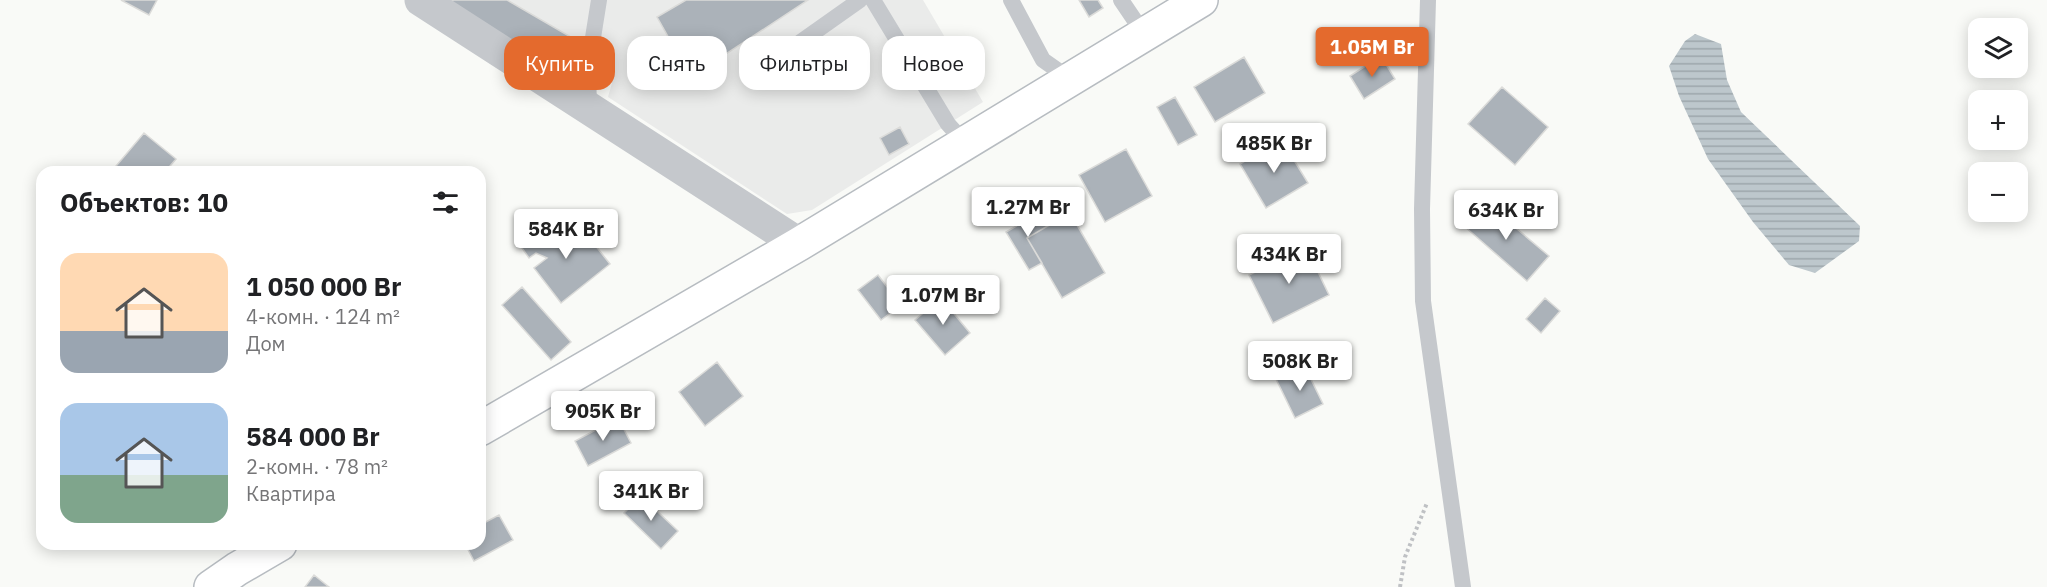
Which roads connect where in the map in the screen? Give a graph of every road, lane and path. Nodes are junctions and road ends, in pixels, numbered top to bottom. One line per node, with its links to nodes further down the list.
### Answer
1 (421, 0): 12 (street)
2 (599, 0): 12 (lane)
3 (860, 0): 10 (lane)
4 (873, 0): 13 (lane)
5 (1011, 0): 11 (lane)
6 (1121, 0): 9 (lane)
7 (1201, 0): 9 (street)
8 (1428, 0): 16 (lane)
9 (1144, 34): 11 (street)
10 (809, 36)
11 (1070, 80): 13 (street)
12 (589, 108): 14 (street)
13 (965, 143): 14 (street)
14 (800, 244): 15 (street)
15 (486, 426)
16 (1444, 460): 19 (path); 20 (lane)
17 (270, 550): 18 (street)
18 (211, 587)
19 (1400, 587)
20 (1463, 587)

